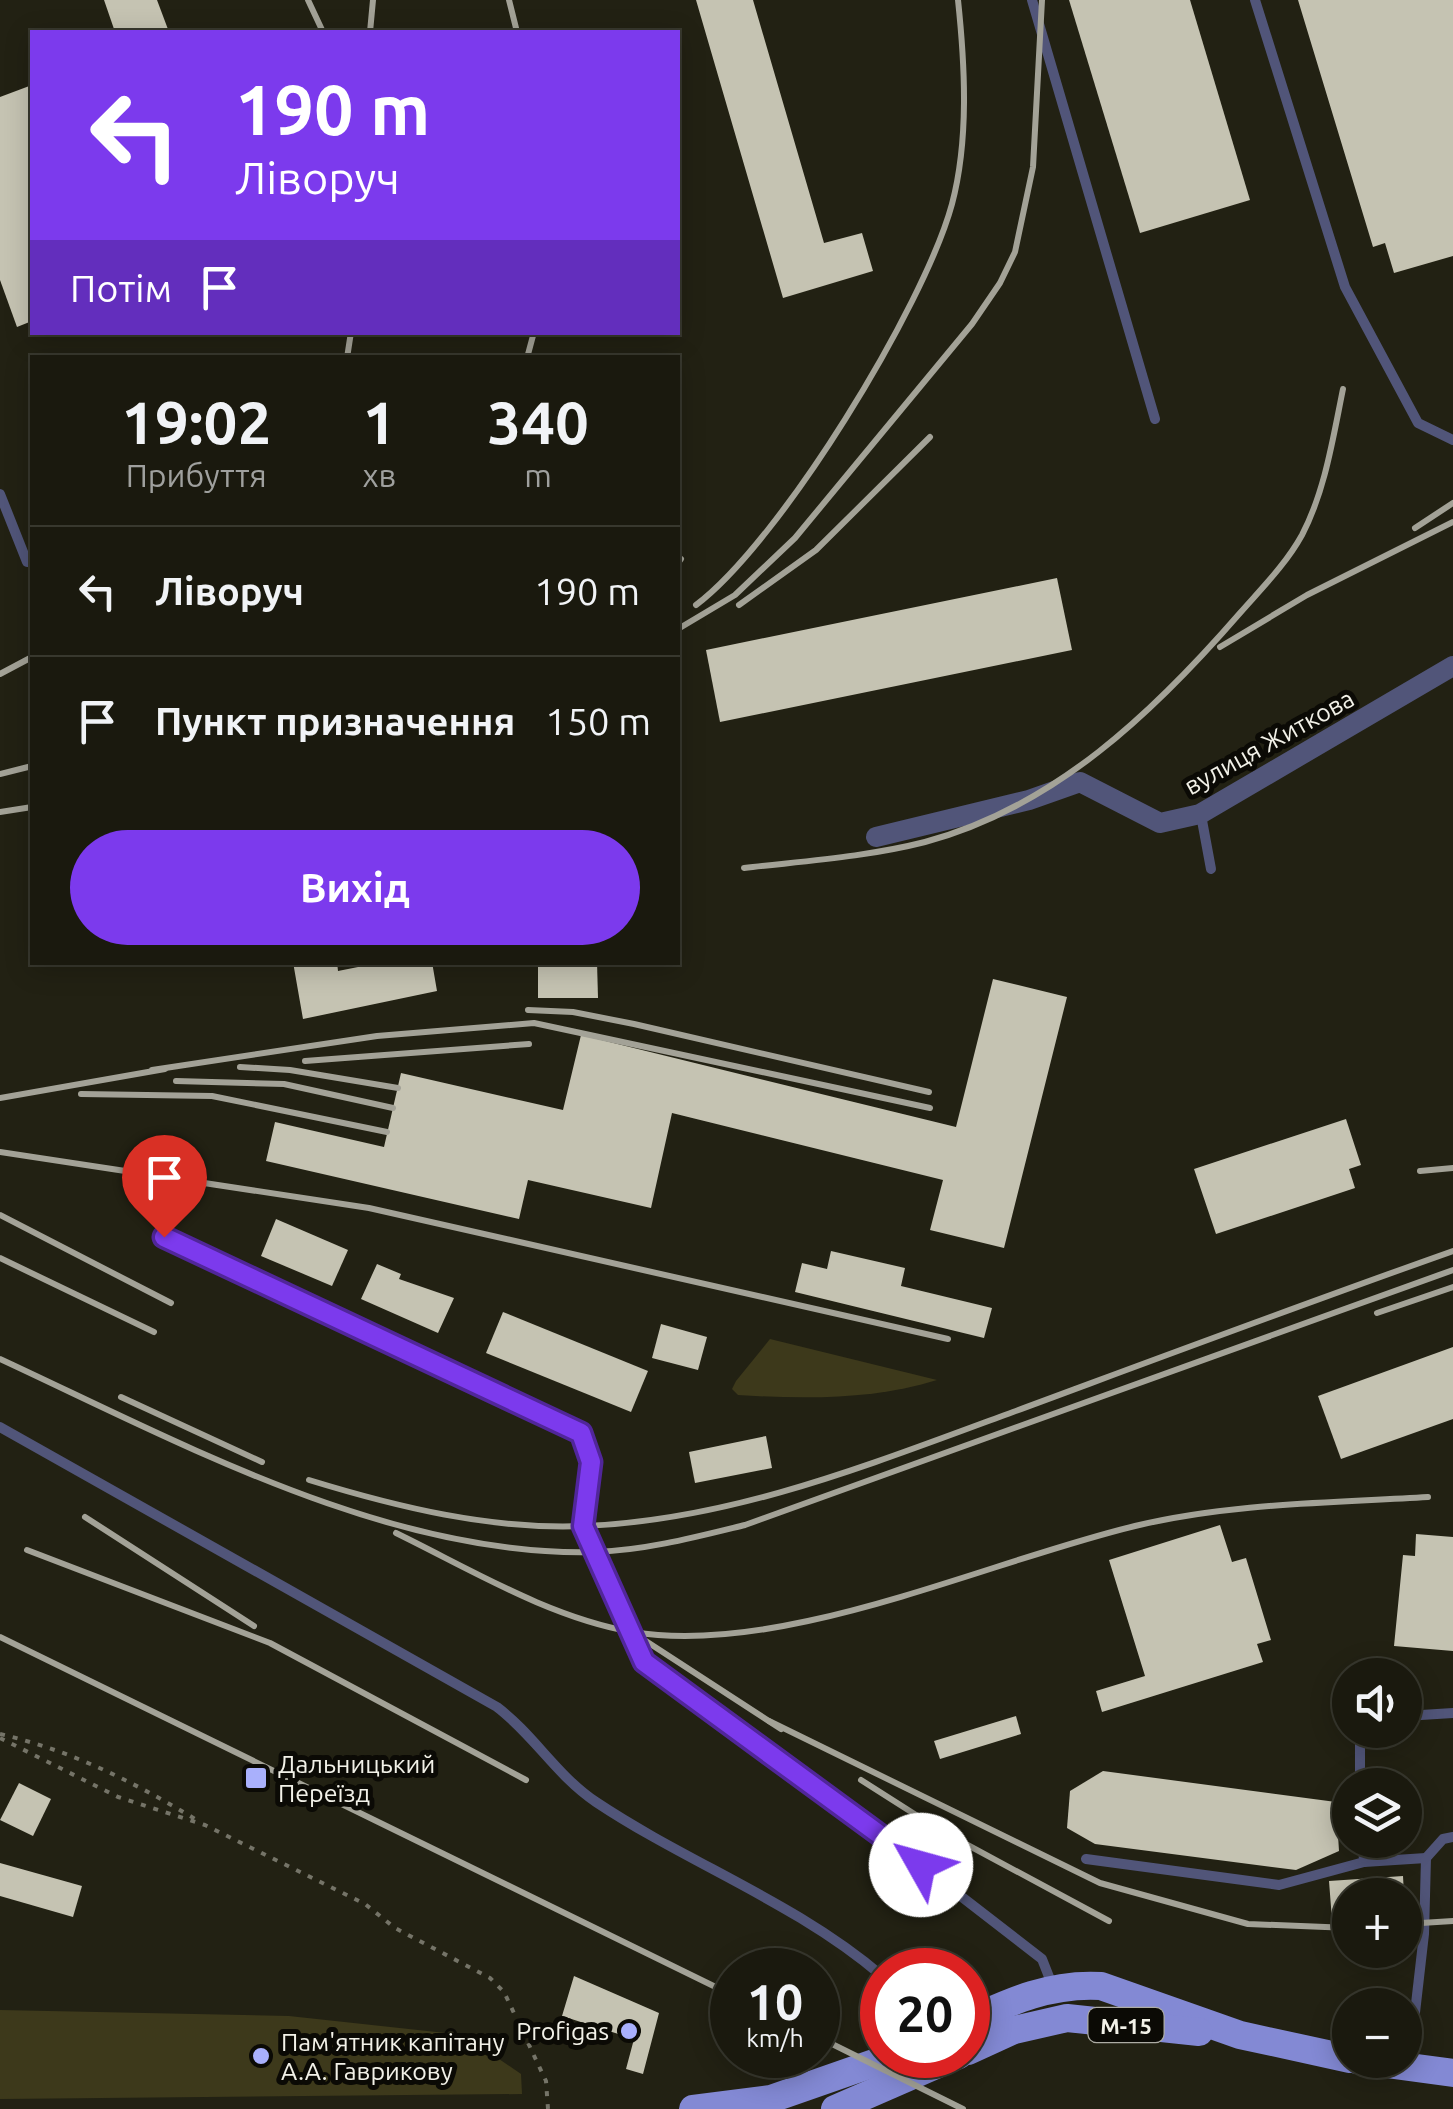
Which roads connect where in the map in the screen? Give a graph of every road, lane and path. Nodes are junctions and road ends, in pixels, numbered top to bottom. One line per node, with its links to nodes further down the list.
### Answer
1 (1032, 0): 3 (lane)
2 (1256, 0): 4 (lane)
3 (1155, 419)
4 (1453, 440)
5 (0, 494): 6 (lane)
6 (27, 562)
7 (1453, 666): 8 (street, вулиця Житкова)
8 (1200, 814): 9 (street, вулиця Житкова); 10 (lane)
9 (876, 837)
10 (1211, 869)
11 (164, 1237): 23 (lane)
12 (0, 1427): 22 (lane)
13 (1453, 1712): 14 (lane)
14 (1422, 1715)
15 (0, 1736): 16 (path); 16 (path)
16 (205, 1826): 33 (path)
17 (1453, 1837): 19 (lane)
18 (1364, 1858): 21 (lane)
19 (1426, 1858): 21 (lane); 24 (lane)
20 (1086, 1860): 21 (lane)
21 (1364, 1862)
22 (860, 1960)
23 (1053, 1988): 25 (main road, М-15); 26 (main road, М-15)
24 (1418, 1988)
25 (990, 2013)
26 (1240, 2035): 27 (main road, М-15); 28 (main road, М-15)
27 (990, 2041)
28 (1332, 2055)
29 (860, 2068): 34 (main road)
30 (1422, 2070): 31 (main road, М-15)
31 (1453, 2073)
32 (907, 2078): 35 (main road)
33 (548, 2109)
34 (692, 2109)
35 (835, 2109)

